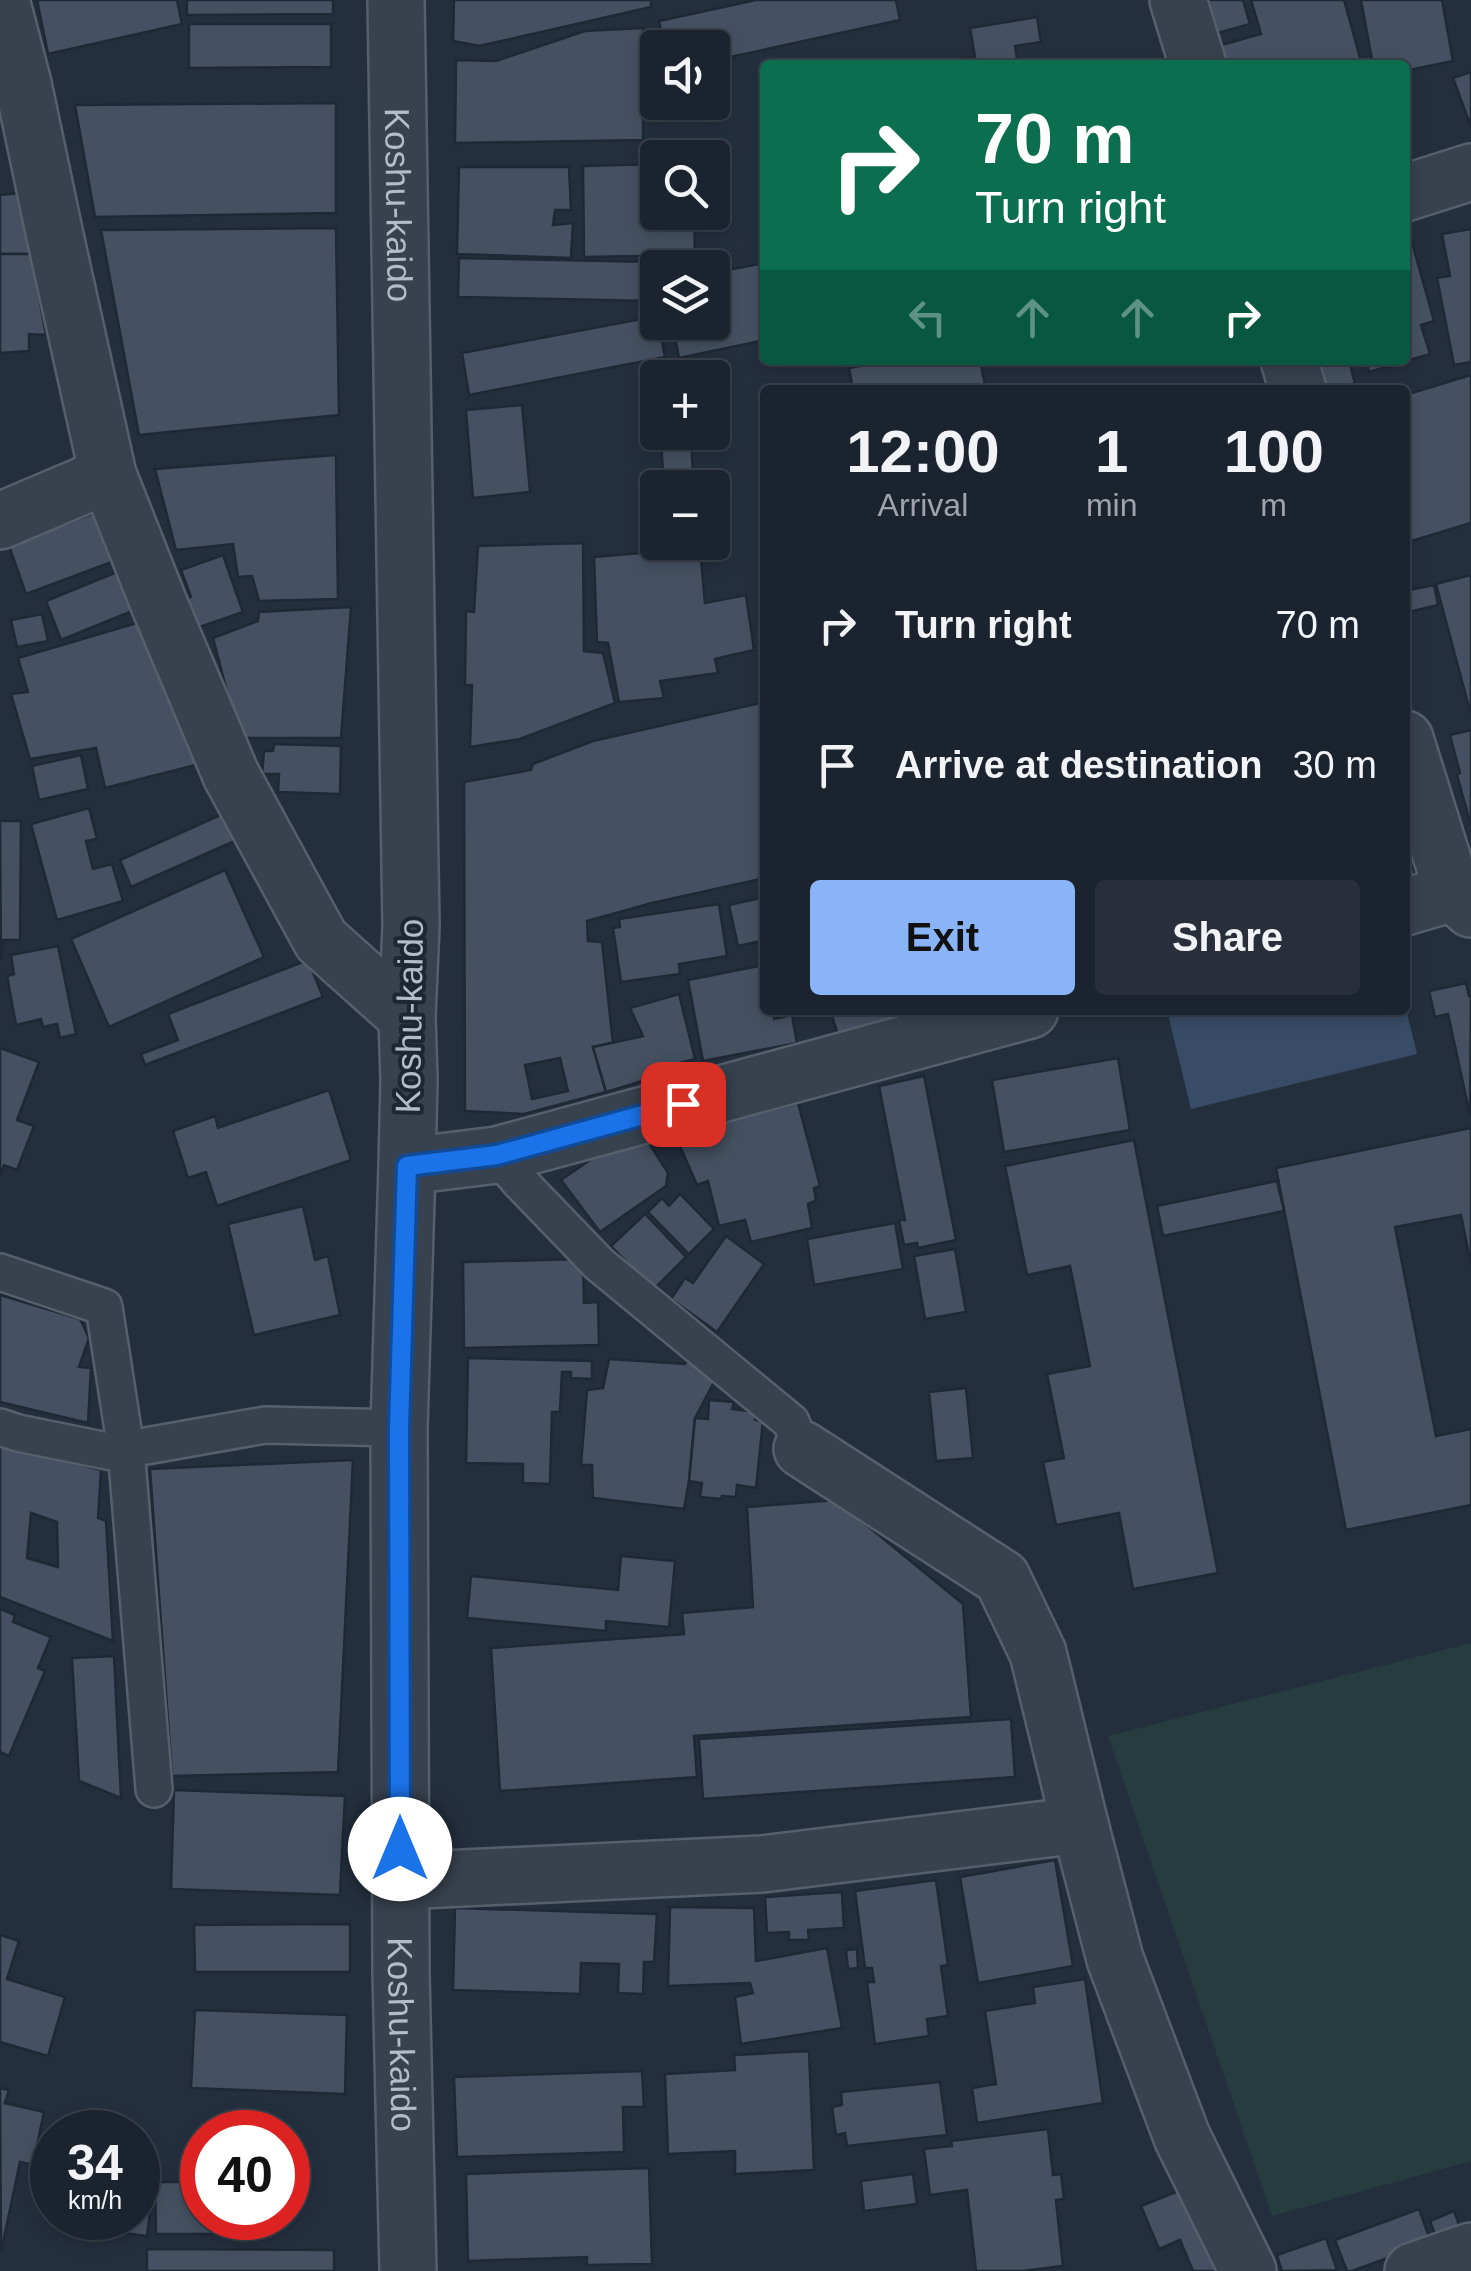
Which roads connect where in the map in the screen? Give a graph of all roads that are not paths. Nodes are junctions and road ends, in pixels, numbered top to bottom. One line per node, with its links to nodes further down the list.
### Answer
1 (1, 0): 7 (street)
2 (396, 0): 12 (street, Koshu-kaido)
3 (1178, 0): 4 (street)
4 (1196, 60)
5 (1471, 172): 6 (street)
6 (1410, 191)
7 (108, 475): 8 (street); 12 (street)
8 (0, 521)
9 (1410, 761): 10 (street)
10 (1443, 903)
11 (1012, 1015): 13 (street)
12 (406, 1017): 14 (street, Koshu-kaido)
13 (497, 1155): 14 (street); 19 (lane)
14 (407, 1166): 17 (street, Koshu-kaido)
15 (0, 1272): 18 (lane)
16 (0, 1426): 18 (lane)
17 (399, 1428): 18 (lane); 22 (street, Koshu-kaido)
18 (126, 1449): 20 (lane)
19 (802, 1449): 21 (street)
20 (154, 1790)
21 (1080, 1826): 22 (street); 25 (street)
22 (400, 1881): 24 (street, Koshu-kaido)
23 (1471, 2252): 26 (street)
24 (408, 2271)
25 (1248, 2271)
26 (1413, 2271)

